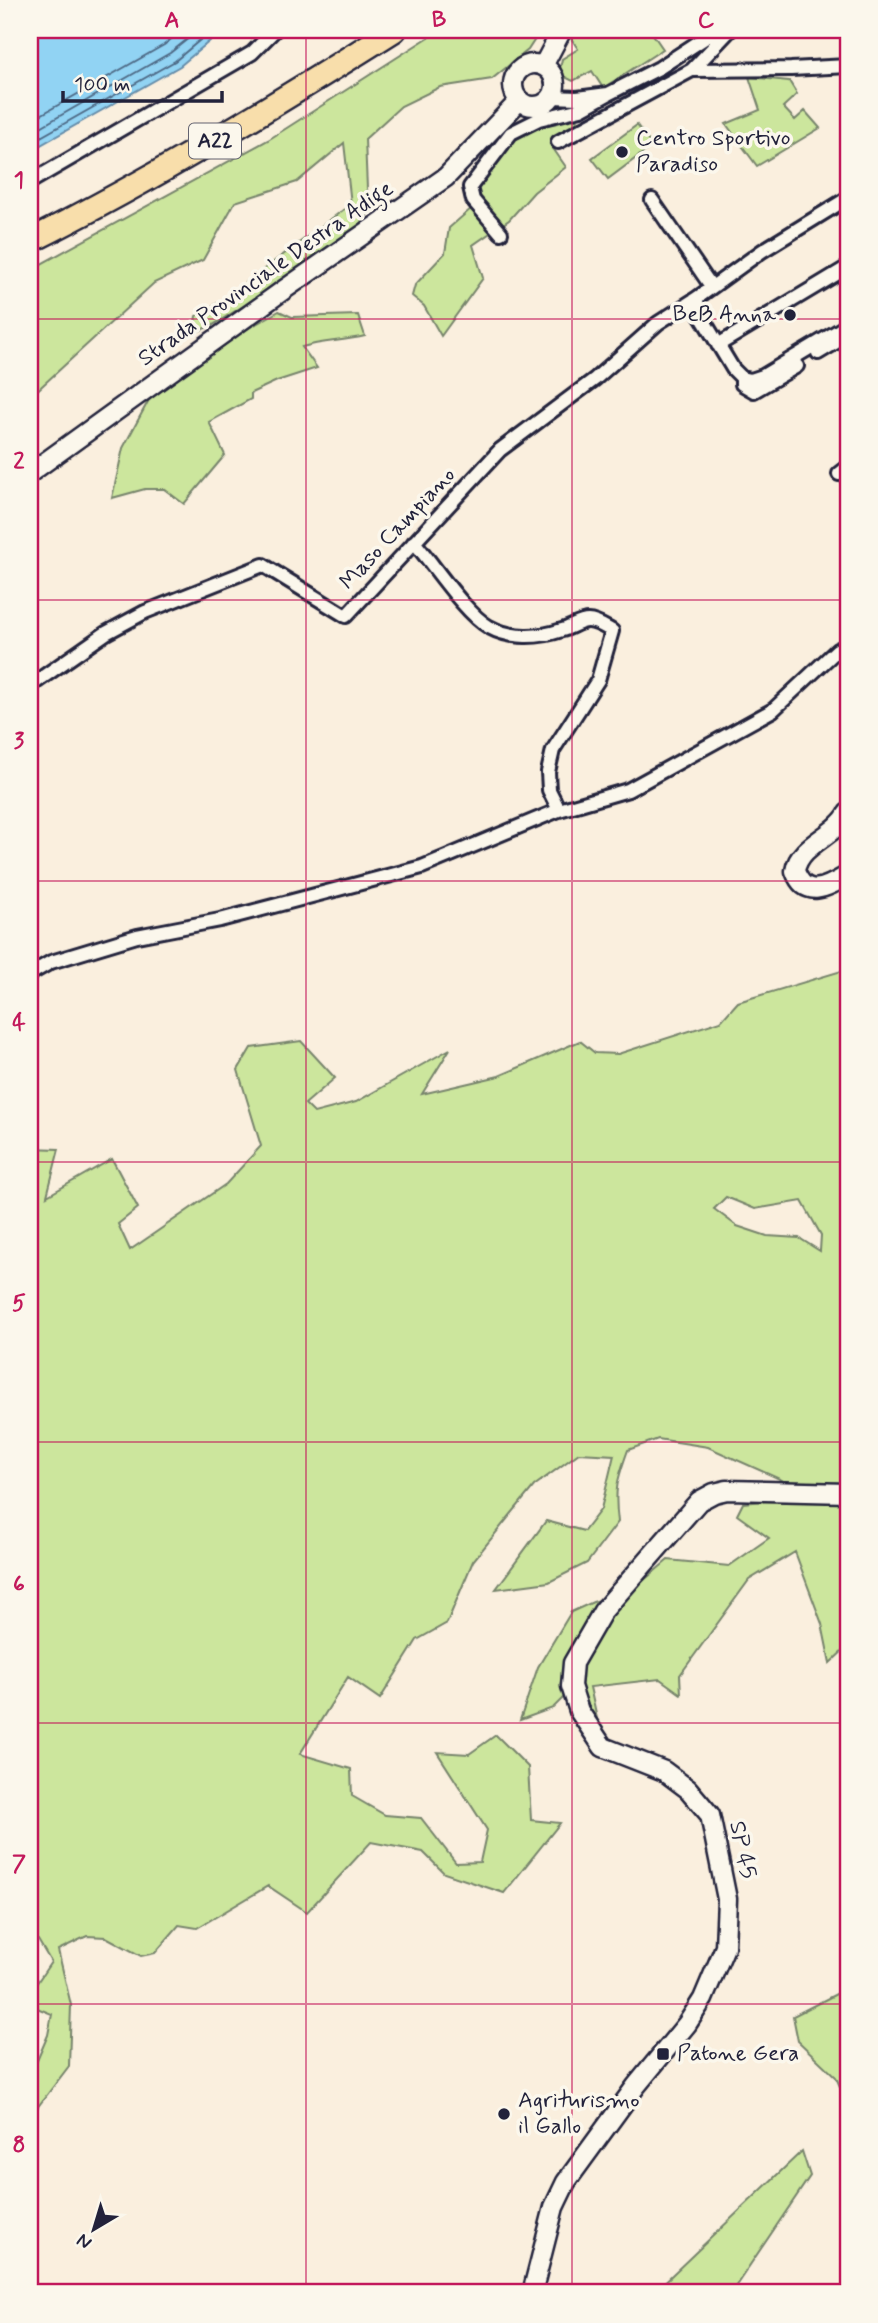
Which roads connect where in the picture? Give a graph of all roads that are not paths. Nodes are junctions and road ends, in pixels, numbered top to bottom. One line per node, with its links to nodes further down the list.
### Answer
1 (275, 30): 14 (street)
2 (368, 30): 17 (highway, A22)
3 (394, 30): 19 (highway, A22)
4 (562, 30): 8 (street)
5 (718, 30): 10 (street)
6 (730, 30): 9 (street)
7 (848, 65): 9 (street)
8 (544, 66): 11 (street); 12 (street)
9 (692, 70): 13 (street)
10 (608, 94): 11 (street); 18 (street)
11 (553, 97): 12 (street)
12 (519, 101): 27 (street, Strada Provinciale Destra Adige)
13 (558, 142)
14 (30, 182)
15 (848, 198): 21 (street, Maso Campiano)
16 (652, 200): 21 (street)
17 (30, 226)
18 (501, 233)
19 (30, 241)
20 (848, 267): 25 (street)
21 (711, 286): 22 (street, Maso Campiano)
22 (697, 298): 25 (street); 28 (street, Maso Campiano)
23 (848, 325): 26 (street)
24 (848, 335): 26 (street)
25 (718, 345): 26 (street)
26 (742, 378)
27 (30, 473)
28 (414, 542): 30 (street, Maso Campiano); 31 (street)
29 (848, 645): 31 (street)
30 (30, 686)
31 (558, 810): 34 (street)
32 (848, 813): 33 (street)
33 (848, 875)
34 (30, 974)
35 (848, 1493): 36 (street, SP 45)
36 (532, 2293)

